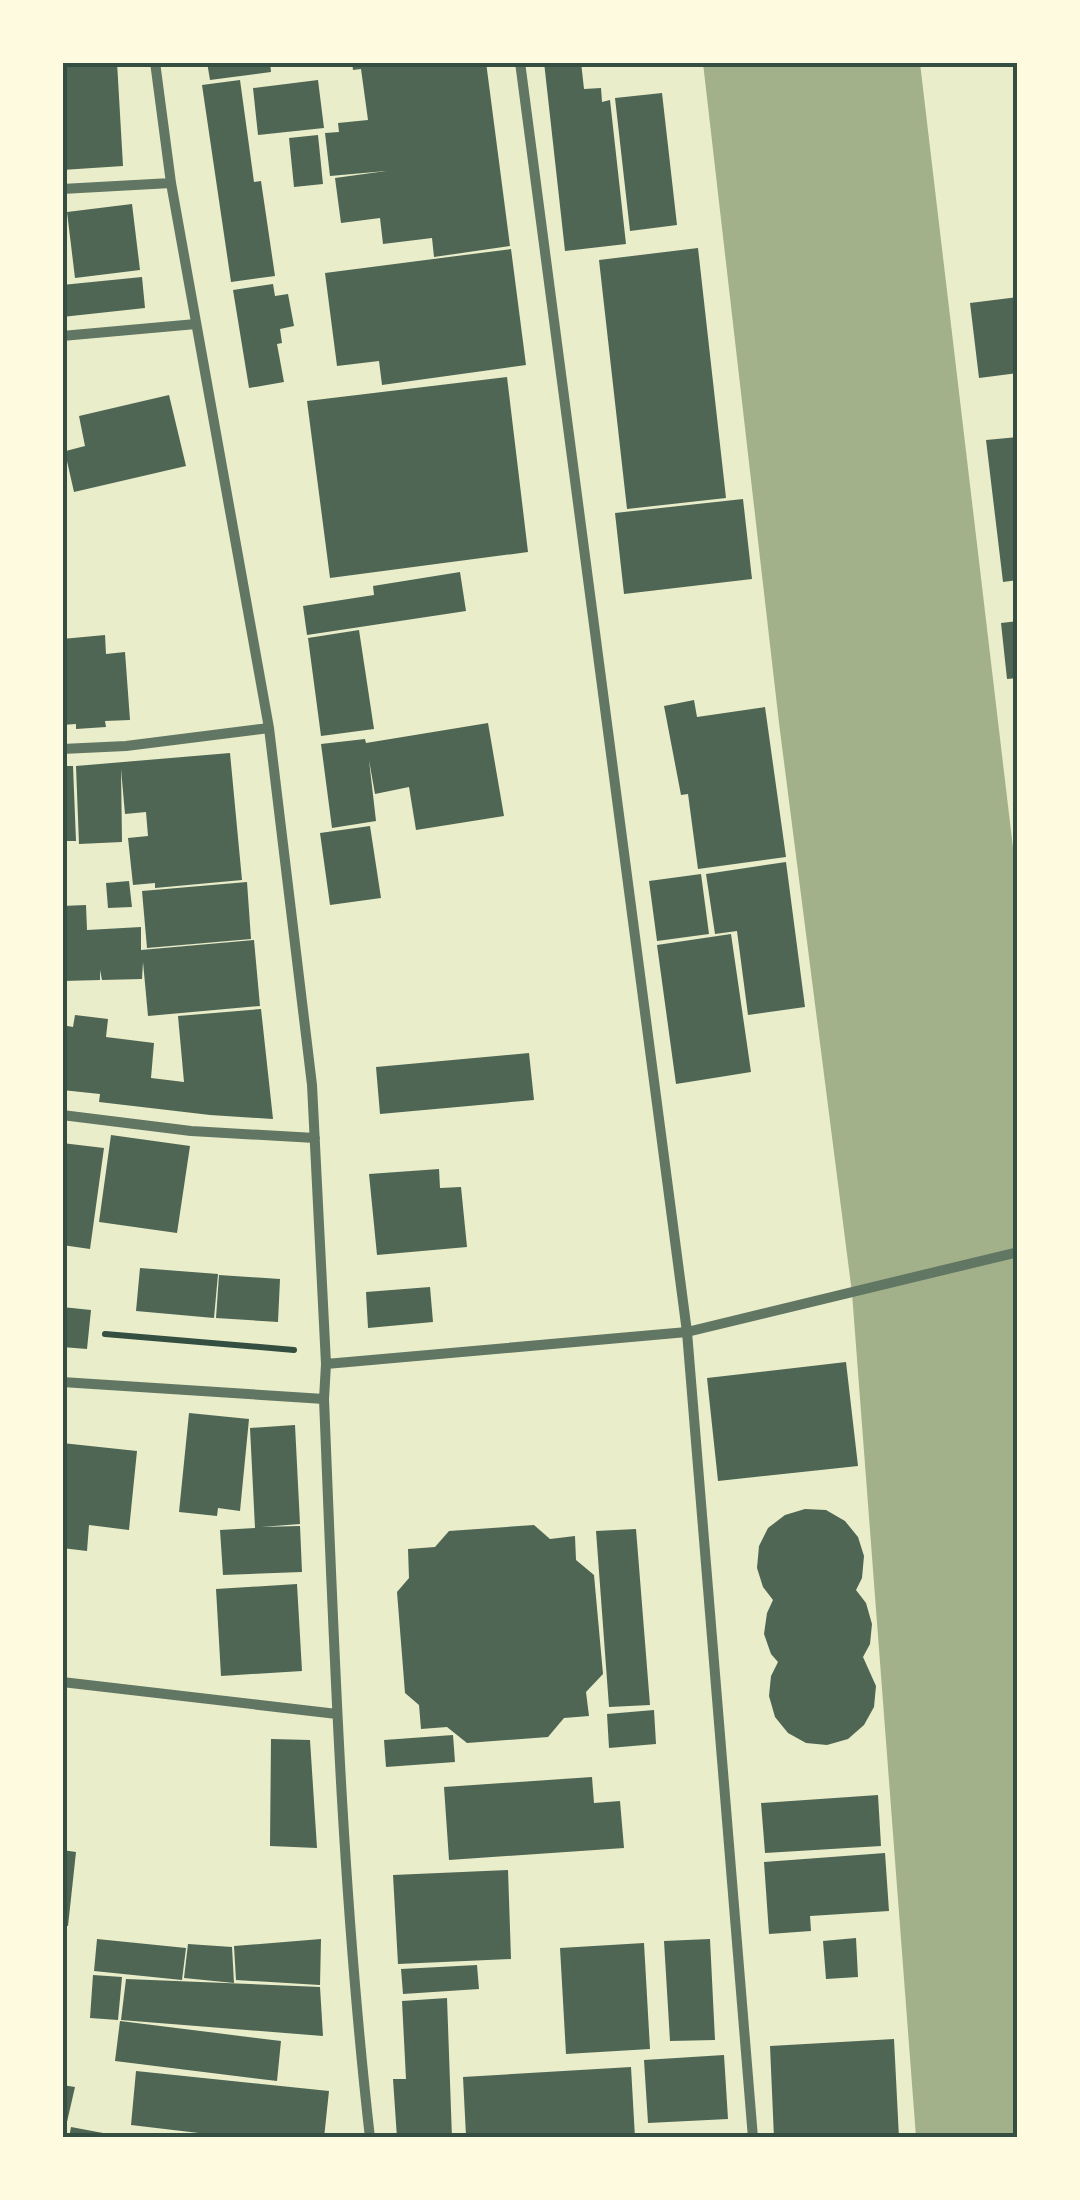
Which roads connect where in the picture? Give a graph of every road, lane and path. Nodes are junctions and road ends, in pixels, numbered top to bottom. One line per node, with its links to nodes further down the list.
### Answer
1 (155, 62): 3 (street)
2 (520, 62): 12 (street)
3 (171, 183): 4 (street); 5 (street)
4 (62, 190)
5 (196, 324): 6 (street); 7 (street)
6 (62, 336)
7 (269, 728): 8 (street); 10 (street)
8 (62, 748)
9 (62, 1114): 10 (street)
10 (315, 1138): 14 (street)
11 (1018, 1252): 12 (street)
12 (687, 1332): 14 (street); 20 (street)
13 (105, 1334): 14 (path)
14 (326, 1359): 16 (street)
15 (62, 1382): 16 (street)
16 (324, 1399): 18 (street)
17 (62, 1682): 18 (street)
18 (338, 1714): 19 (street)
19 (370, 2138)
20 (753, 2138)

